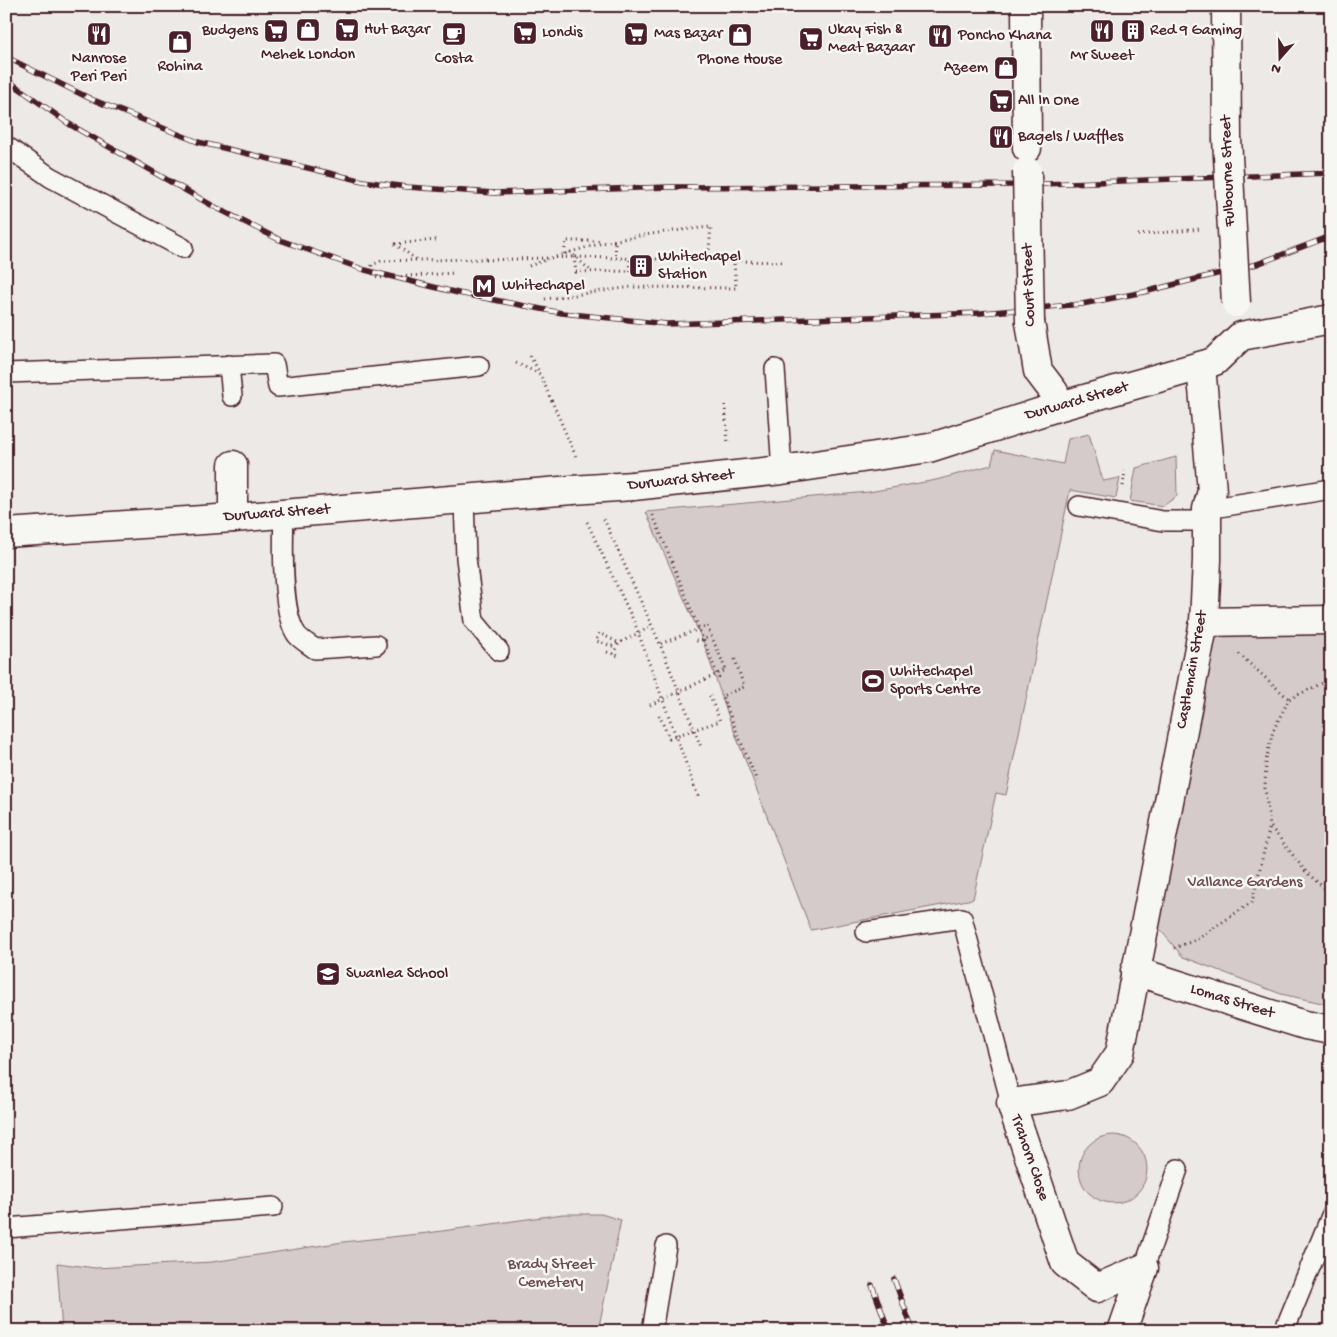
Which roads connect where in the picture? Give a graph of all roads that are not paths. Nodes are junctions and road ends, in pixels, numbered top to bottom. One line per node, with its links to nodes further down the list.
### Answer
1 (1026, 6): 12 (street, Court Street, bridge)
2 (1226, 6): 6 (street, Fulbourne Street, bridge)
3 (6, 146): 4 (lane)
4 (183, 248)
5 (1331, 318): 6 (street)
6 (1241, 336): 9 (street, Durward Street)
7 (229, 365): 8 (lane); 11 (lane); 13 (lane)
8 (479, 366)
9 (1201, 366): 15 (street, Durward Street); 20 (street, Castlemain Street)
10 (775, 369): 15 (lane)
11 (6, 373)
12 (1054, 392)
13 (232, 396)
14 (233, 465): 21 (street)
15 (782, 470): 17 (street, Durward Street, bridge)
16 (1331, 489): 20 (lane)
17 (464, 498): 19 (street, Durward Street); 26 (lane)
18 (1079, 506): 20 (lane)
19 (284, 514): 21 (street, Durward Street); 25 (lane)
20 (1207, 515): 24 (street, Castlemain Street)
21 (233, 518): 22 (street, Durward Street)
22 (6, 533)
23 (1331, 620): 24 (street)
24 (1204, 622): 28 (street, Castlemain Street)
25 (376, 645)
26 (499, 651)
27 (866, 932): 30 (lane)
28 (1135, 971): 29 (street, Lomas Street); 30 (street, Trahorn Close)
29 (1331, 1030)
30 (1011, 1102): 36 (street, Trahorn Close)
31 (1178, 1169): 36 (lane)
32 (273, 1207): 34 (lane)
33 (1331, 1216): 39 (lane)
34 (6, 1228)
35 (666, 1246): 37 (lane)
36 (1144, 1268): 38 (street)
37 (652, 1331)
38 (1122, 1331)
39 (1284, 1331)

